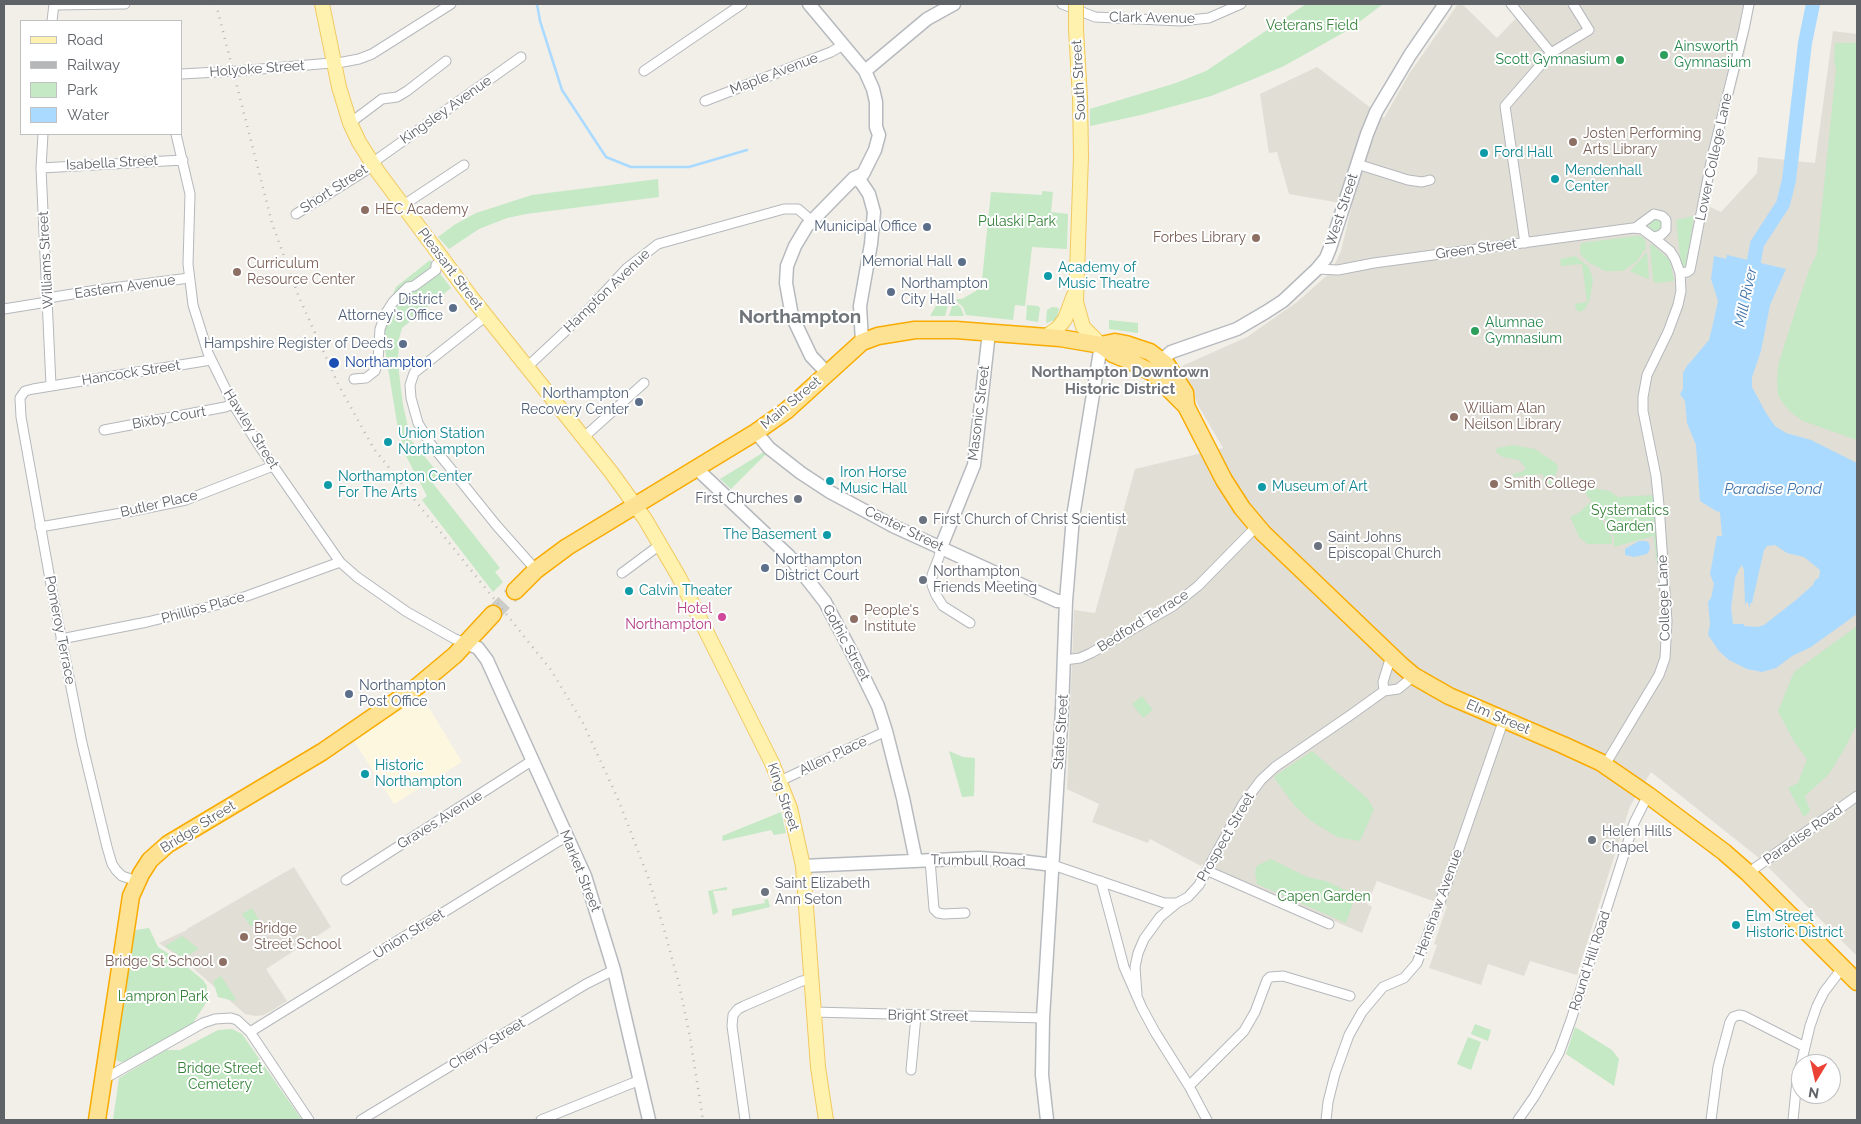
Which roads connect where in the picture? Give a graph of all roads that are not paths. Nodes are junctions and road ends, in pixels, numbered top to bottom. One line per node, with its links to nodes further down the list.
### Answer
1 (125, 4): 13 (street)
2 (322, 4): 20 (main road, Pleasant Street)
3 (451, 4): 20 (street, Holyoke Street)
4 (742, 4): 21 (street)
5 (809, 4): 16 (street)
6 (1062, 4): 8 (street, Clark Avenue)
7 (1076, 4): 45 (main road, South Street, bridge)
8 (1241, 4)
9 (1445, 4): 30 (street, West Street)
10 (1511, 4): 17 (street)
11 (1573, 4): 17 (street)
12 (1749, 4): 43 (street, Lower College Lane)
13 (54, 5): 15 (street)
14 (946, 5): 22 (street)
15 (52, 20)
16 (843, 44): 22 (street); 24 (street, Maple Avenue)
17 (1551, 53): 40 (street)
18 (521, 57): 29 (street, Kingsley Avenue)
19 (446, 61): 25 (street)
20 (333, 63): 23 (street, Holyoke Street); 25 (main road, Pleasant Street)
21 (644, 71)
22 (865, 71): 33 (street)
23 (182, 74)
24 (705, 102)
25 (350, 123): 29 (main road, Pleasant Street)
26 (43, 135): 32 (street, Williams Street)
27 (176, 135): 28 (street, Hawley Street)
28 (183, 160): 32 (street, Isabella Street); 44 (street, Hawley Street)
29 (372, 164): 35 (main road, Pleasant Street); 36 (street, Short Street)
30 (1358, 164): 34 (street); 42 (street, West Street)
31 (464, 165): 35 (street)
32 (42, 168): 46 (street, Williams Street)
33 (854, 178): 37 (street); 51 (street)
34 (1430, 180)
35 (402, 206): 41 (main road, Pleasant Street)
36 (296, 214)
37 (812, 221): 55 (street, Hampton Avenue); 56 (street)
38 (1635, 228): 39 (street); 39 (street, Green Street); 40 (street, Green Street)
39 (1653, 237): 43 (street)
40 (1525, 242): 42 (street, Green Street)
41 (440, 262): 48 (main road, Pleasant Street); 57 (street)
42 (1317, 269): 54 (street, West Street)
43 (1680, 273): 87 (street, College Lane)
44 (189, 278): 46 (street, Eastern Avenue); 53 (street, Hawley Street)
45 (1076, 287): 50 (main road); 52 (main road)
46 (48, 300): 47 (street, Eastern Avenue); 59 (street, Williams Street)
47 (4, 309)
48 (486, 316): 55 (main road, Pleasant Street); 72 (street)
49 (989, 332): 50 (highway, Main Street); 51 (highway, Main Street); 70 (street, Masonic Street)
50 (1045, 337): 52 (highway, Main Street)
51 (862, 342): 56 (highway, Main Street)
52 (1101, 345): 54 (highway, Main Street); 75 (street, State Street)
53 (210, 360): 59 (street, Hancock Street); 60 (street, Hawley Street)
54 (1157, 366): 67 (highway, Elm Street)
55 (526, 368): 63 (main road, Pleasant Street)
56 (827, 373): 62 (highway, Main Street)
57 (354, 379)
58 (644, 383): 63 (street)
59 (51, 386): 68 (street, Pomeroy Terrace)
60 (233, 404): 61 (street, Bixby Court); 64 (street, Hawley Street)
61 (104, 430)
62 (756, 432): 65 (highway, Main Street); 70 (street, Center Street)
63 (583, 438): 66 (main road, Pleasant Street)
64 (274, 466): 68 (street, Butler Place); 71 (street, Hawley Street)
65 (697, 470): 66 (highway, Main Street); 85 (street, Gothic Street)
66 (637, 505): 69 (main road, King Street); 72 (highway, Main Street)
67 (1257, 526): 80 (highway, Elm Street); 81 (street, Bedford Terrace)
68 (40, 527): 78 (street, Pomeroy Terrace)
69 (661, 544): 73 (street); 88 (main road, King Street)
70 (941, 547): 75 (street, Center Street); 77 (street)
71 (340, 562): 78 (street, Phillips Place); 79 (street, Hawley Street)
72 (536, 570): 74 (highway, Main Street)
73 (622, 573)
74 (515, 591)
75 (1066, 602): 81 (street, State Street)
76 (493, 614): 79 (highway)
77 (970, 623)
78 (61, 639): 99 (street, Pomeroy Terrace)
79 (466, 643): 86 (street, Market Street); 99 (highway, Bridge Street)
80 (1391, 656): 82 (highway, Elm Street); 83 (street)
81 (1064, 660): 94 (street, State Street)
82 (1414, 676): 83 (street, Prospect Street); 84 (highway, Elm Street)
83 (1384, 691): 96 (street, Prospect Street)
84 (1504, 719): 87 (highway, Elm Street); 130 (street, Henshaw Avenue)
85 (886, 731): 88 (street, Allen Place); 93 (street, Gothic Street)
86 (533, 760): 91 (street, Market Street); 98 (street, Graves Avenue)
87 (1605, 766): 89 (highway, Elm Street)
88 (780, 781): 95 (main road, King Street)
89 (1648, 795): 97 (highway, Elm Street); 131 (street, Round Hill Road)
90 (1857, 796): 97 (street, Paradise Road)
91 (567, 836): 105 (street, Market Street); 113 (street, Union Street)
92 (930, 860): 93 (street, Trumbull Road); 94 (street, Trumbull Road); 102 (street)
93 (916, 861): 95 (street, Trumbull Road)
94 (1053, 865): 100 (street, Trumbull Road); 112 (street, State Street)
95 (803, 866): 106 (main road, King Street)
96 (1208, 871): 101 (street, Prospect Street); 103 (street)
97 (1748, 873): 104 (highway, Elm Street)
98 (346, 880)
99 (137, 881): 117 (highway, Bridge Street)
100 (1101, 881): 101 (street, Trumbull Road); 108 (street, Prospect Street)
101 (1178, 903): 108 (street, Prospect Street)
102 (965, 913)
103 (1328, 924)
104 (1843, 967): 107 (highway, Elm Street); 114 (street)
105 (614, 970): 118 (street, Market Street); 123 (street, Cherry Street)
106 (810, 980): 110 (main road, King Street); 126 (street)
107 (1857, 982)
108 (1137, 995): 119 (street, Prospect Street)
109 (1350, 996): 119 (street)
110 (813, 1012): 111 (street, Bright Street); 127 (main road, King Street)
111 (916, 1016): 112 (street, Bright Street); 116 (street)
112 (1043, 1018): 128 (street, State Street)
113 (250, 1032): 117 (street); 122 (street)
114 (1805, 1047): 115 (street); 132 (street)
115 (1803, 1054)
116 (911, 1070)
117 (104, 1079): 121 (highway, Bridge Street)
118 (640, 1080): 124 (street); 125 (street, Market Street)
119 (1190, 1086): 129 (street, Prospect Street)
120 (1795, 1104): 133 (street)
121 (97, 1120)
122 (309, 1120)
123 (361, 1120)
124 (541, 1120)
125 (649, 1120)
126 (744, 1120)
127 (826, 1120)
128 (1047, 1120)
129 (1207, 1120)
130 (1326, 1120)
131 (1518, 1120)
132 (1711, 1120)
133 (1793, 1120)

